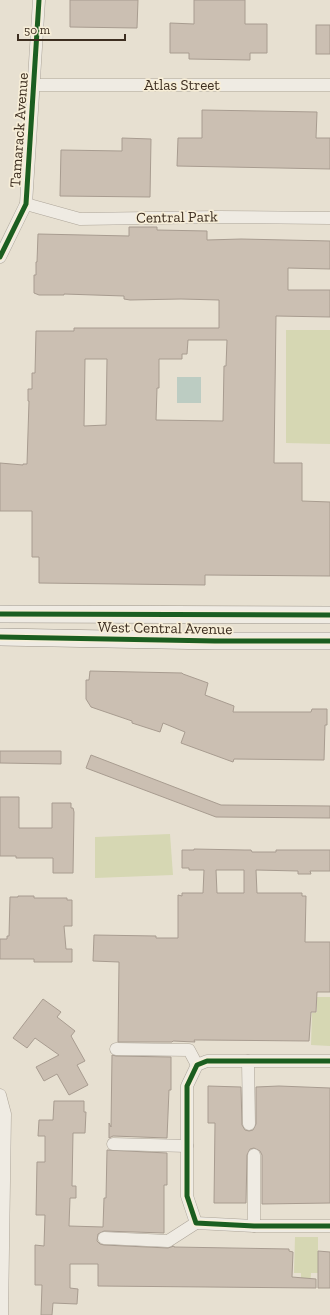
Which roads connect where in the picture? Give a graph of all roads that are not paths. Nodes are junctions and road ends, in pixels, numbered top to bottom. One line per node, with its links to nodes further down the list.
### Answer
1 (39, 0): 2 (street, Tamarack Avenue)
2 (34, 85): 3 (street, Atlas Street); 4 (street, Tamarack Avenue)
3 (330, 86)
4 (26, 204): 5 (street, Central Park); 6 (street, Tamarack Avenue)
5 (330, 218)
6 (0, 257)
7 (0, 614): 8 (main road, West Central Avenue)
8 (330, 616)
9 (0, 637): 10 (main road, West Central Avenue)
10 (330, 641)
11 (116, 1049): 14 (street)
12 (248, 1061): 13 (street); 14 (street); 16 (street)
13 (330, 1061)
14 (197, 1065): 18 (street)
15 (0, 1095): 24 (street)
16 (249, 1124)
17 (113, 1144): 18 (street)
18 (187, 1146): 20 (street)
19 (254, 1155): 21 (street)
20 (196, 1223): 21 (street); 23 (street)
21 (254, 1226): 22 (street)
22 (330, 1226)
23 (104, 1238)
24 (2, 1315)

